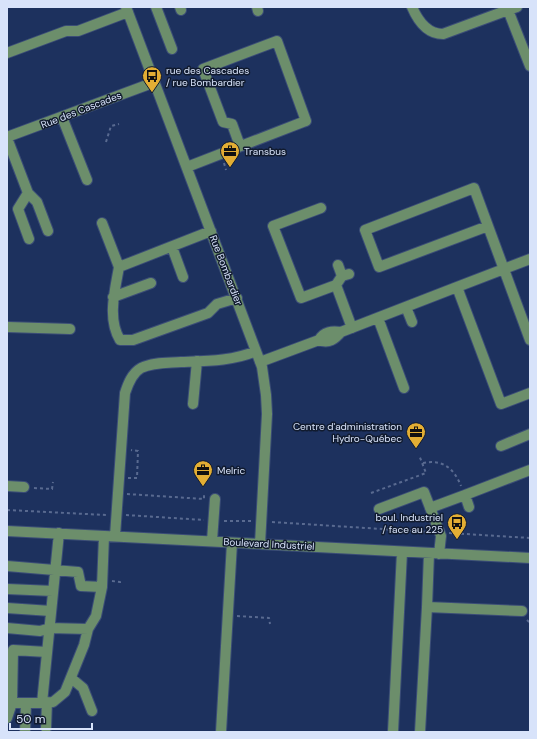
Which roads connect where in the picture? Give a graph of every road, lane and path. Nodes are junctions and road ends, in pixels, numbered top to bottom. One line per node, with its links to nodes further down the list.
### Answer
1 (156, 7): 5 (street)
2 (412, 7): 3 (street)
3 (510, 8): 7 (street)
4 (127, 9): 6 (street); 8 (street, Rue Bombardier)
5 (172, 49)
6 (7, 53)
7 (530, 66)
8 (155, 82): 9 (street, Rue des Cascades); 15 (street, Rue Bombardier)
9 (62, 117): 11 (street, Rue des Cascades); 17 (street)
10 (119, 124): 12 (path)
11 (7, 138): 18 (street)
12 (106, 142)
13 (240, 146): 13 (street); 15 (street)
14 (223, 161): 16 (path)
15 (187, 167): 22 (street, Rue Bombardier)
16 (226, 170)
17 (87, 180)
18 (28, 193): 23 (street); 24 (street)
19 (321, 208): 32 (street)
20 (102, 223): 28 (street)
21 (488, 226): 21 (street); 29 (street)
22 (211, 231): 25 (street); 35 (street, Rue Bombardier)
23 (48, 232)
24 (29, 239)
25 (172, 247): 28 (street); 30 (street)
26 (530, 259): 29 (street)
27 (338, 265): 32 (street)
28 (119, 267): 34 (street)
29 (504, 269): 33 (street); 42 (street)
30 (183, 276)
31 (151, 283): 34 (street)
32 (336, 285): 40 (street)
33 (457, 288): 36 (street); 47 (street)
34 (113, 297): 35 (street)
35 (237, 298): 43 (street, Rue Bombardier)
36 (406, 307): 37 (street); 38 (street)
37 (378, 318): 40 (street); 46 (street)
38 (412, 322)
39 (7, 327): 41 (street)
40 (352, 328): 45 (street)
41 (70, 329)
42 (530, 340)
43 (256, 351): 44 (street); 45 (street, Rue Bombardier)
44 (196, 361): 48 (street); 79 (street)
45 (260, 362): 83 (street, Rue Bombardier)
46 (404, 388)
47 (530, 393)
48 (193, 404)
49 (530, 434): 50 (street)
50 (501, 446)
51 (138, 451): 55 (path)
52 (419, 455): 53 (path)
53 (423, 463): 59 (path); 60 (path)
54 (530, 470): 59 (street)
55 (132, 479)
56 (53, 482): 58 (path)
57 (7, 486): 58 (street)
58 (26, 487)
59 (463, 492): 64 (street); 65 (street)
60 (371, 493)
61 (131, 495): 62 (path)
62 (204, 496)
63 (215, 500): 81 (street)
64 (469, 507)
65 (430, 508): 66 (street); 86 (street)
66 (379, 509)
67 (7, 510): 69 (path)
68 (122, 514): 70 (path)
69 (107, 515)
70 (203, 520)
71 (220, 521): 72 (path, Boulevard Industriel)
72 (250, 521)
73 (274, 523): 75 (path)
74 (7, 531): 76 (street, Boulevard Industriel)
75 (431, 532)
76 (59, 533): 78 (street, Boulevard Industriel); 89 (street)
77 (448, 533): 80 (path)
78 (104, 536): 79 (street, Boulevard Industriel); 90 (street)
79 (115, 536): 81 (street, Boulevard Industriel)
80 (530, 538)
81 (212, 542): 82 (street, Boulevard Industriel)
82 (232, 543): 83 (street, Boulevard Industriel); 98 (street)
83 (260, 544): 84 (street, Boulevard Industriel)
84 (402, 552): 85 (street, Boulevard Industriel); 114 (street)
85 (429, 553): 86 (street, Boulevard Industriel); 94 (street)
86 (439, 554): 87 (street, Boulevard Industriel)
87 (530, 558)
88 (7, 566): 89 (street)
89 (56, 570): 90 (street); 93 (street)
90 (106, 584): 91 (path); 102 (street)
91 (120, 584)
92 (7, 588): 93 (street)
93 (53, 591): 96 (street)
94 (427, 607): 97 (street); 115 (street)
95 (7, 608): 96 (street)
96 (51, 611): 101 (street)
97 (522, 611)
98 (228, 615): 99 (path); 113 (street)
99 (270, 624)
100 (7, 628): 101 (street)
101 (50, 628): 102 (street); 104 (street)
102 (88, 629): 105 (street)
103 (10, 650): 104 (street); 107 (street)
104 (47, 652): 106 (street)
105 (71, 678): 106 (street); 109 (street)
106 (45, 702): 108 (street); 111 (street)
107 (12, 703): 108 (street); 110 (street)
108 (26, 703): 112 (street)
109 (92, 711)
110 (7, 718)
111 (46, 728)
112 (25, 732)
113 (221, 732)
114 (393, 732)
115 (420, 732)

